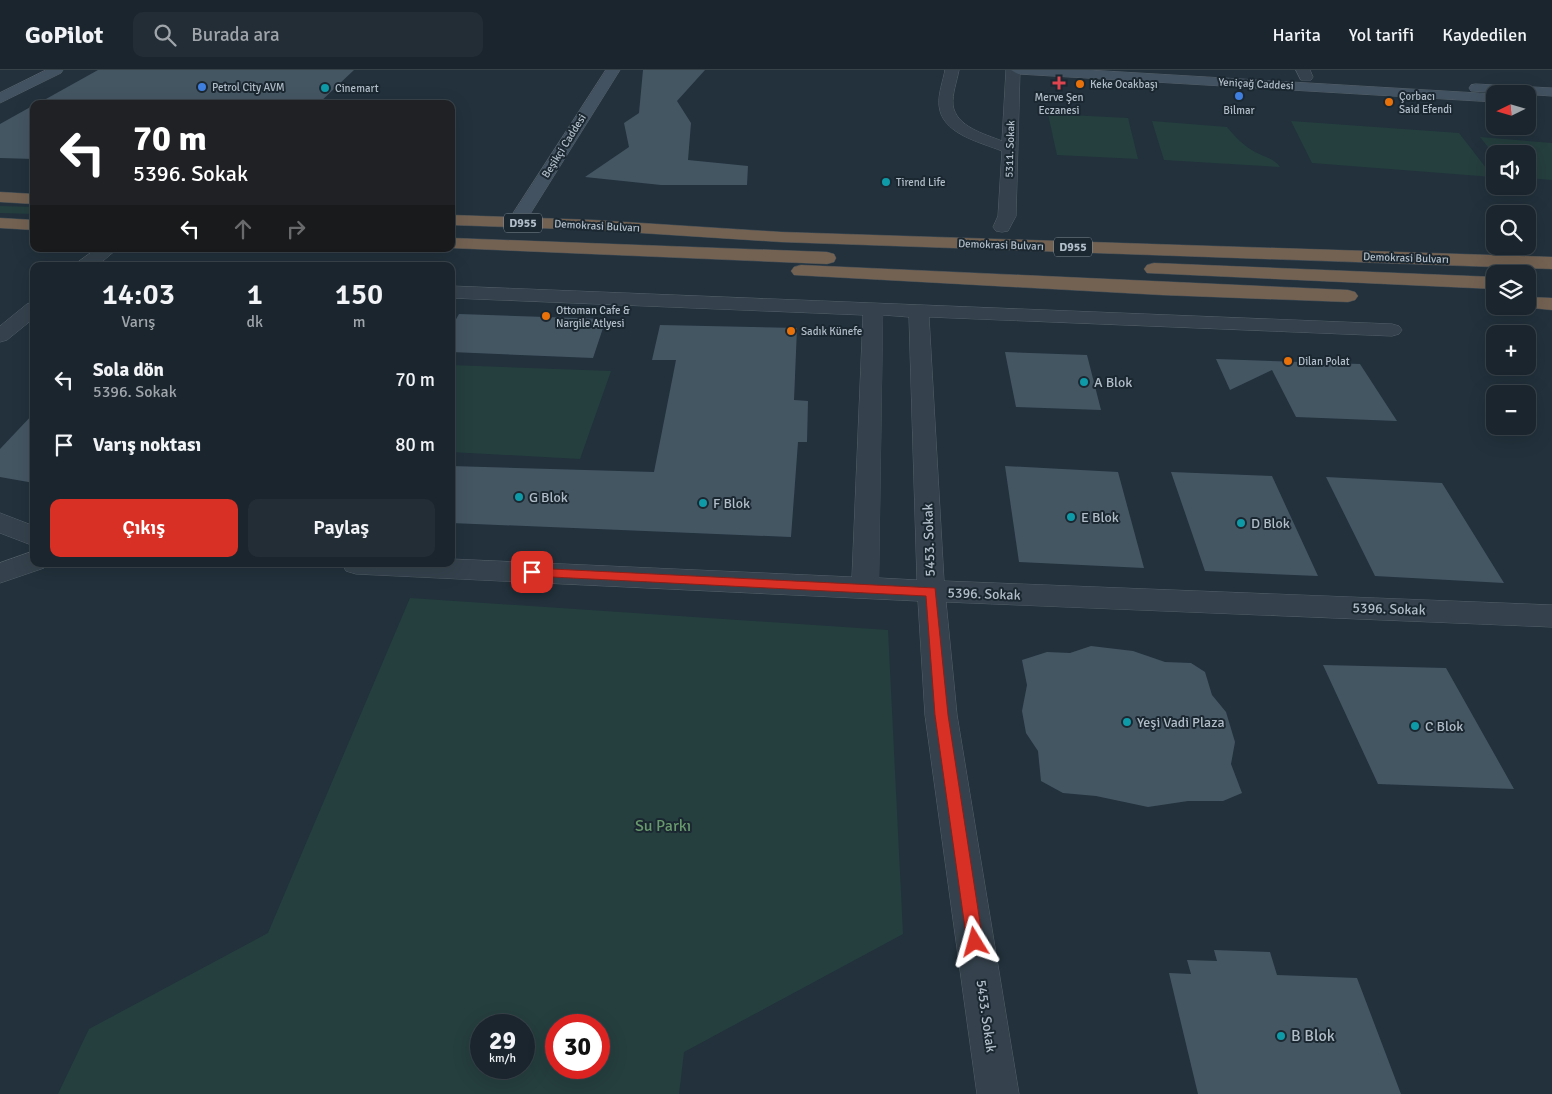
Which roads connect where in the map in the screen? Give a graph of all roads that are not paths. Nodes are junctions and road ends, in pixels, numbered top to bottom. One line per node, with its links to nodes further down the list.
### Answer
1 (56, 70): 10 (street)
2 (613, 70): 18 (street, Beşikçi Caddesi)
3 (952, 70): 13 (street)
4 (1013, 70): 13 (street, 5311. Sokak)
5 (1018, 70): 9 (street, Yeniçağ Caddesi)
6 (1196, 70): 7 (street, Yeniçağ Caddesi)
7 (1304, 74): 8 (street, Yeniçağ Caddesi)
8 (1552, 92)
9 (1486, 97)
10 (0, 99)
11 (1536, 100): 12 (street)
12 (1552, 101)
13 (1010, 149): 23 (street, 5311. Sokak)
14 (0, 198): 15 (highway)
15 (30, 199)
16 (455, 220): 18 (highway, Demokrasi Bulvarı / D955)
17 (0, 223): 20 (highway)
18 (516, 223): 21 (highway, Demokrasi Bulvarı / D955)
19 (887, 223): 21 (highway)
20 (30, 225)
21 (594, 225): 33 (highway, Demokrasi Bulvarı / D955)
22 (983, 226): 23 (highway)
23 (1002, 227): 24 (highway)
24 (1021, 228)
25 (1385, 240): 27 (highway)
26 (455, 243): 30 (highway, Demokrasi Bulvarı / D955)
27 (1486, 244)
28 (1536, 245): 29 (highway)
29 (1552, 246)
30 (579, 249): 34 (highway, Demokrasi Bulvarı / D955); 40 (highway)
31 (104, 252): 32 (street)
32 (90, 262)
33 (1552, 263)
34 (1028, 264)
35 (1137, 268): 36 (highway, Demokrasi Bulvarı)
36 (1486, 283)
37 (1536, 285): 38 (highway)
38 (1552, 286)
39 (455, 292): 43 (street)
40 (1362, 297)
41 (1536, 303): 42 (highway)
42 (1552, 304)
43 (873, 309): 45 (street); 53 (street)
44 (30, 311): 47 (street)
45 (920, 311): 46 (street); 54 (street, 5453. Sokak)
46 (1392, 330)
47 (0, 336)
48 (0, 522): 49 (street)
49 (30, 535)
50 (30, 562): 52 (street)
51 (422, 567): 53 (street, 5396. Sokak)
52 (0, 573)
53 (864, 587): 54 (street, 5396. Sokak)
54 (931, 592): 55 (street, 5396. Sokak); 56 (street, 5453. Sokak)
55 (1552, 616)
56 (998, 1094)

